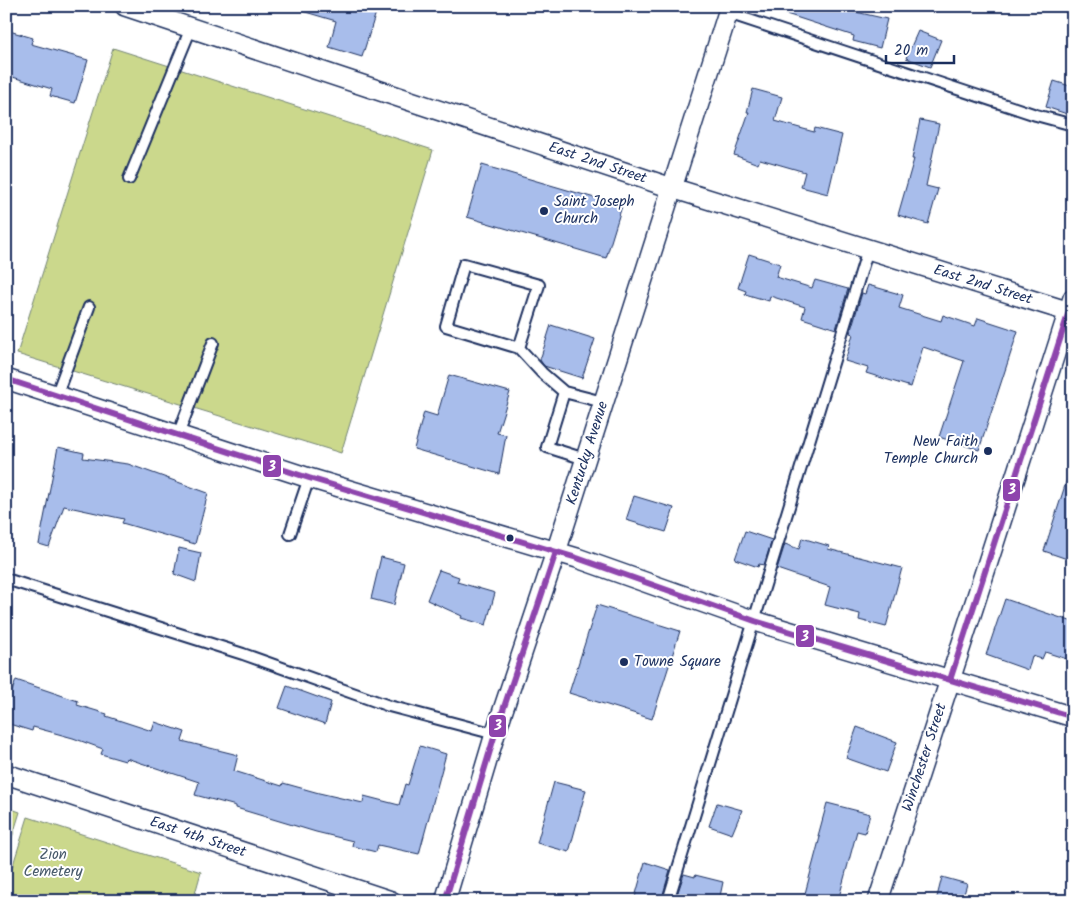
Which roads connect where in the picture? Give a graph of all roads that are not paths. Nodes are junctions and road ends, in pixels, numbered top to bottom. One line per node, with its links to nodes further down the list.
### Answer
1 (125, 6): 3 (street, East 2nd Street)
2 (729, 10): 4 (lane); 6 (street, Kentucky Avenue)
3 (191, 28): 5 (lane); 6 (street, East 2nd Street)
4 (1073, 125)
5 (129, 178)
6 (672, 188): 7 (street, East 2nd Street); 15 (street, Kentucky Avenue)
7 (868, 249): 8 (street, East 2nd Street); 22 (lane)
8 (1071, 307): 23 (street, Winchester Street)
9 (89, 308): 14 (lane)
10 (214, 342): 16 (lane)
11 (519, 348): 11 (lane); 13 (lane)
12 (6, 379): 14 (street)
13 (564, 392): 15 (lane); 17 (lane)
14 (56, 396): 16 (street)
15 (603, 402): 17 (street, Kentucky Avenue)
16 (178, 436): 18 (street)
17 (585, 459): 20 (street, Kentucky Avenue)
18 (309, 478): 19 (lane); 20 (street)
19 (290, 534)
20 (556, 552): 22 (street); 25 (street, Kentucky Avenue)
21 (6, 579): 25 (lane)
22 (755, 621): 23 (street); 29 (lane)
23 (950, 680): 24 (street); 30 (street, Winchester Street)
24 (1073, 717)
25 (495, 734): 28 (street, Kentucky Avenue)
26 (6, 774): 27 (street, East 4th Street)
27 (391, 901)
28 (445, 901)
29 (668, 901)
30 (878, 901)

